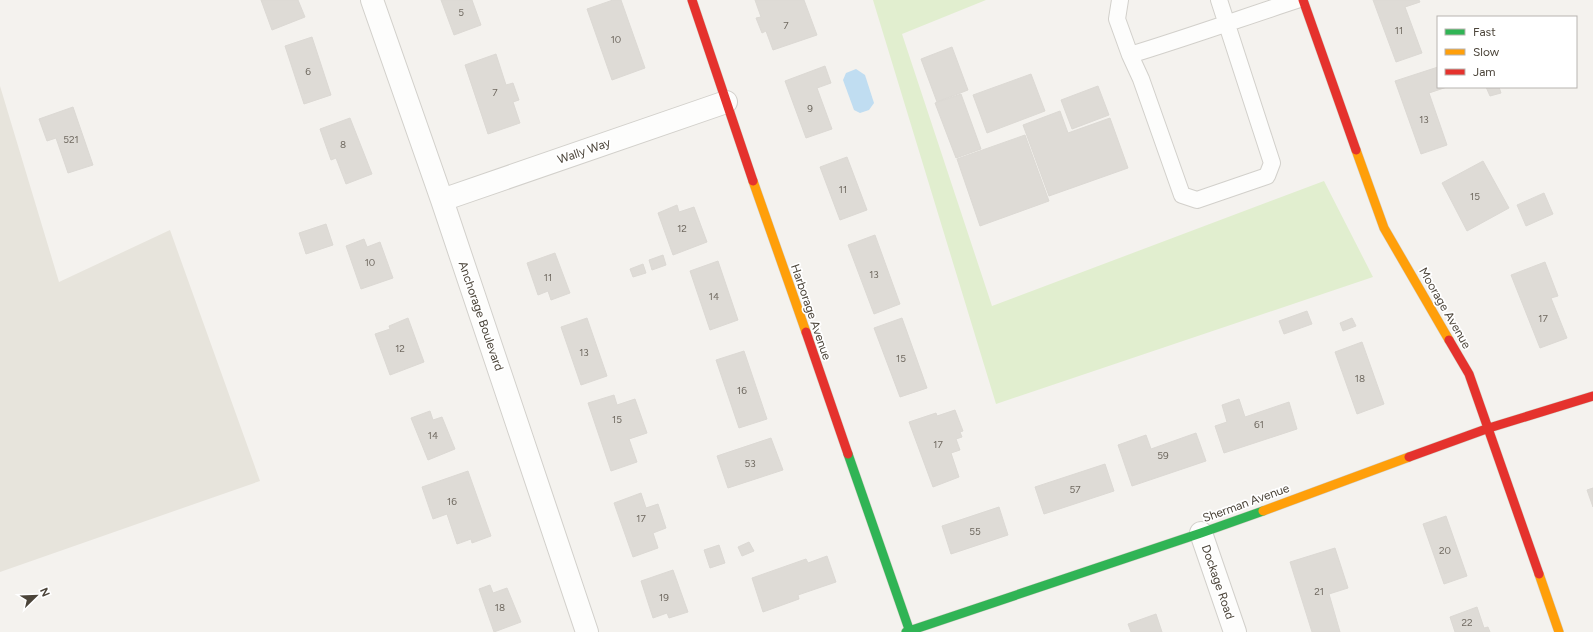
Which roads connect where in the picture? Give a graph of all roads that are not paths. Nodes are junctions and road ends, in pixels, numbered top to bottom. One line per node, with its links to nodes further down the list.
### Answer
1 (372, 0): 10 (street, Anchorage Boulevard)
2 (692, 0): 9 (street, Harborage Avenue)
3 (1120, 0): 8 (lane)
4 (1218, 0): 7 (lane)
5 (1297, 0): 7 (lane)
6 (1303, 0): 12 (street, Moorage Avenue)
7 (1226, 24): 8 (lane); 8 (lane)
8 (1130, 55)
9 (726, 102): 10 (street, Wally Way); 15 (street, Harborage Avenue)
10 (442, 200): 14 (street, Anchorage Boulevard)
11 (1593, 396): 12 (street, Sherman Avenue)
12 (1489, 428): 13 (street, Sherman Avenue); 17 (street, Moorage Avenue)
13 (1201, 532): 15 (street, Sherman Avenue); 16 (street, Dockage Road)
14 (587, 632)
15 (908, 632)
16 (1235, 632)
17 (1559, 632)

